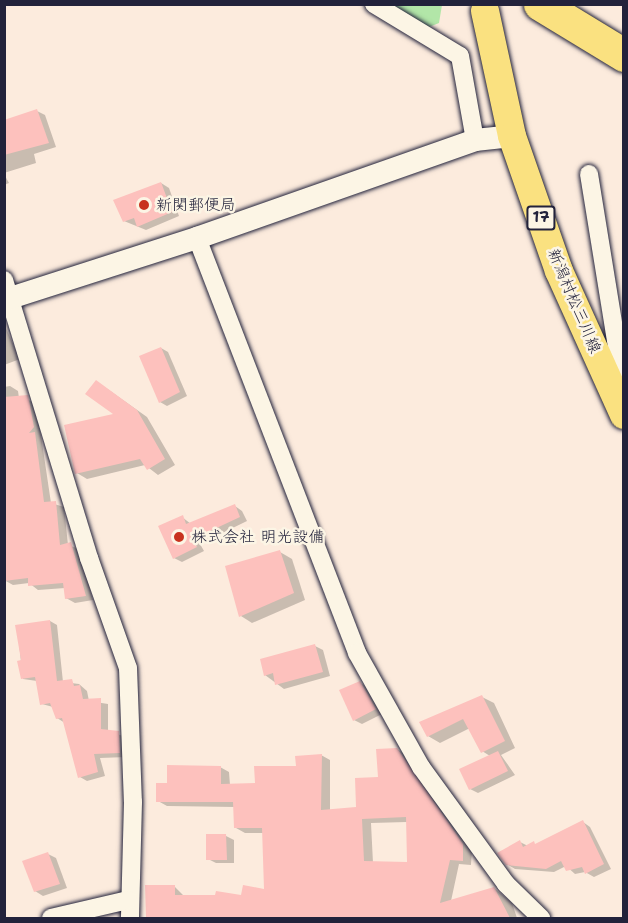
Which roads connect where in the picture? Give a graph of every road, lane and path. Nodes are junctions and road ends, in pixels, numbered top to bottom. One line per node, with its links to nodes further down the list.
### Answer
1 (374, 4): 6 (street)
2 (540, 4): 4 (highway)
3 (485, 11): 5 (main road, 新潟村松三川線 / 17)
4 (612, 48)
5 (512, 136): 6 (street); 11 (main road, 新潟村松三川線 / 17)
6 (475, 140): 8 (street)
7 (589, 174): 10 (street)
8 (197, 238): 9 (street); 15 (street)
9 (7, 293): 12 (street)
10 (624, 389)
11 (624, 415)
12 (128, 900): 13 (street); 14 (street)
13 (51, 918)
14 (130, 918)
15 (542, 918)

